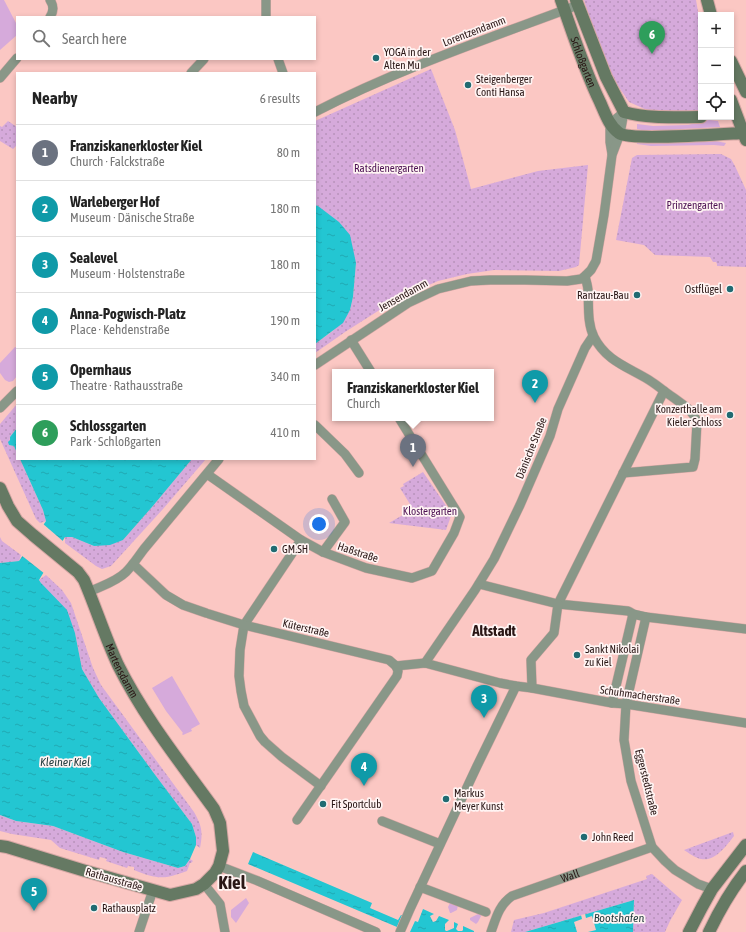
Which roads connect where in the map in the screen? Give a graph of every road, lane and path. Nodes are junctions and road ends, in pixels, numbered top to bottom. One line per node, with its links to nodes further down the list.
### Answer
1 (50, 0): 7 (street)
2 (266, 0): 8 (street)
3 (707, 0): 6 (street)
4 (577, 3): 5 (street, Lorentzendamm); 19 (street, Schloßgarten)
5 (562, 5): 18 (street, Lorentzendamm); 22 (street, Schloßgarten)
6 (710, 12)
7 (51, 16)
8 (266, 16)
9 (16, 59): 15 (street)
10 (203, 60): 13 (street)
11 (278, 60): 14 (street)
12 (734, 67): 16 (street)
13 (192, 72)
14 (283, 72)
15 (0, 78)
16 (746, 92)
17 (734, 107): 21 (street)
18 (316, 112)
19 (624, 112): 20 (street); 22 (street); 23 (street)
20 (698, 117)
21 (738, 117): 24 (street)
22 (610, 124): 23 (street); 25 (street)
23 (620, 134): 24 (street); 25 (street)
24 (745, 135)
25 (612, 155): 26 (street)
26 (585, 276): 27 (street); 28 (street, Jensendamm)
27 (593, 336): 31 (street); 45 (street, Dänische Straße)
28 (351, 340): 29 (street, Jensendamm); 30 (street)
29 (316, 364)
30 (369, 369)
31 (664, 391): 38 (street); 38 (street)
32 (16, 392): 33 (street)
33 (0, 408)
34 (401, 421): 43 (street, Haßstraße)
35 (316, 426): 37 (street)
36 (218, 460): 39 (street)
37 (359, 473)
38 (623, 473): 47 (street)
39 (207, 474): 42 (street, Haßstraße); 44 (street)
40 (0, 488): 46 (street, Martensdamm)
41 (332, 499): 43 (street)
42 (301, 540): 43 (street, Haßstraße); 50 (street)
43 (323, 552)
44 (133, 564): 46 (street); 50 (street, Küterstraße)
45 (479, 584): 47 (street); 52 (street, Dänische Straße)
46 (89, 592): 66 (street, Martensdamm)
47 (558, 604): 48 (street); 55 (street)
48 (633, 614): 49 (street); 56 (street)
49 (646, 617): 51 (street); 57 (street, Eggerstedtstraße)
50 (244, 625): 53 (street, Küterstraße); 59 (street)
51 (746, 629)
52 (425, 663): 53 (street); 54 (street, Schuhmacherstraße)
53 (396, 666): 59 (street)
54 (516, 686): 55 (street, Schuhmacherstraße); 62 (street)
55 (532, 688): 56 (street, Schuhmacherstraße)
56 (612, 704): 57 (street, Schuhmacherstraße)
57 (626, 704): 58 (street, Schuhmacherstraße); 65 (street, Eggerstedtstraße)
58 (746, 723)
59 (321, 786): 60 (street)
60 (297, 820)
61 (382, 821): 62 (street)
62 (440, 844): 69 (street)
63 (746, 845): 70 (street)
64 (0, 846): 71 (street, Rathausstraße)
65 (652, 847): 70 (street, Eggerstedtstraße); 78 (street, Wall)
66 (219, 866): 68 (street, Rathausstraße); 76 (street)
67 (746, 871): 72 (street)
68 (204, 884): 71 (street, Rathausstraße); 75 (street)
69 (420, 887): 73 (street); 77 (street)
70 (712, 889): 72 (street, Eggerstedtstraße); 79 (street)
71 (153, 890): 74 (street)
72 (727, 898): 80 (street)
73 (486, 912)
74 (139, 932)
75 (225, 932)
76 (376, 932)
77 (400, 932)
78 (491, 932)
79 (689, 932)
80 (709, 932)

